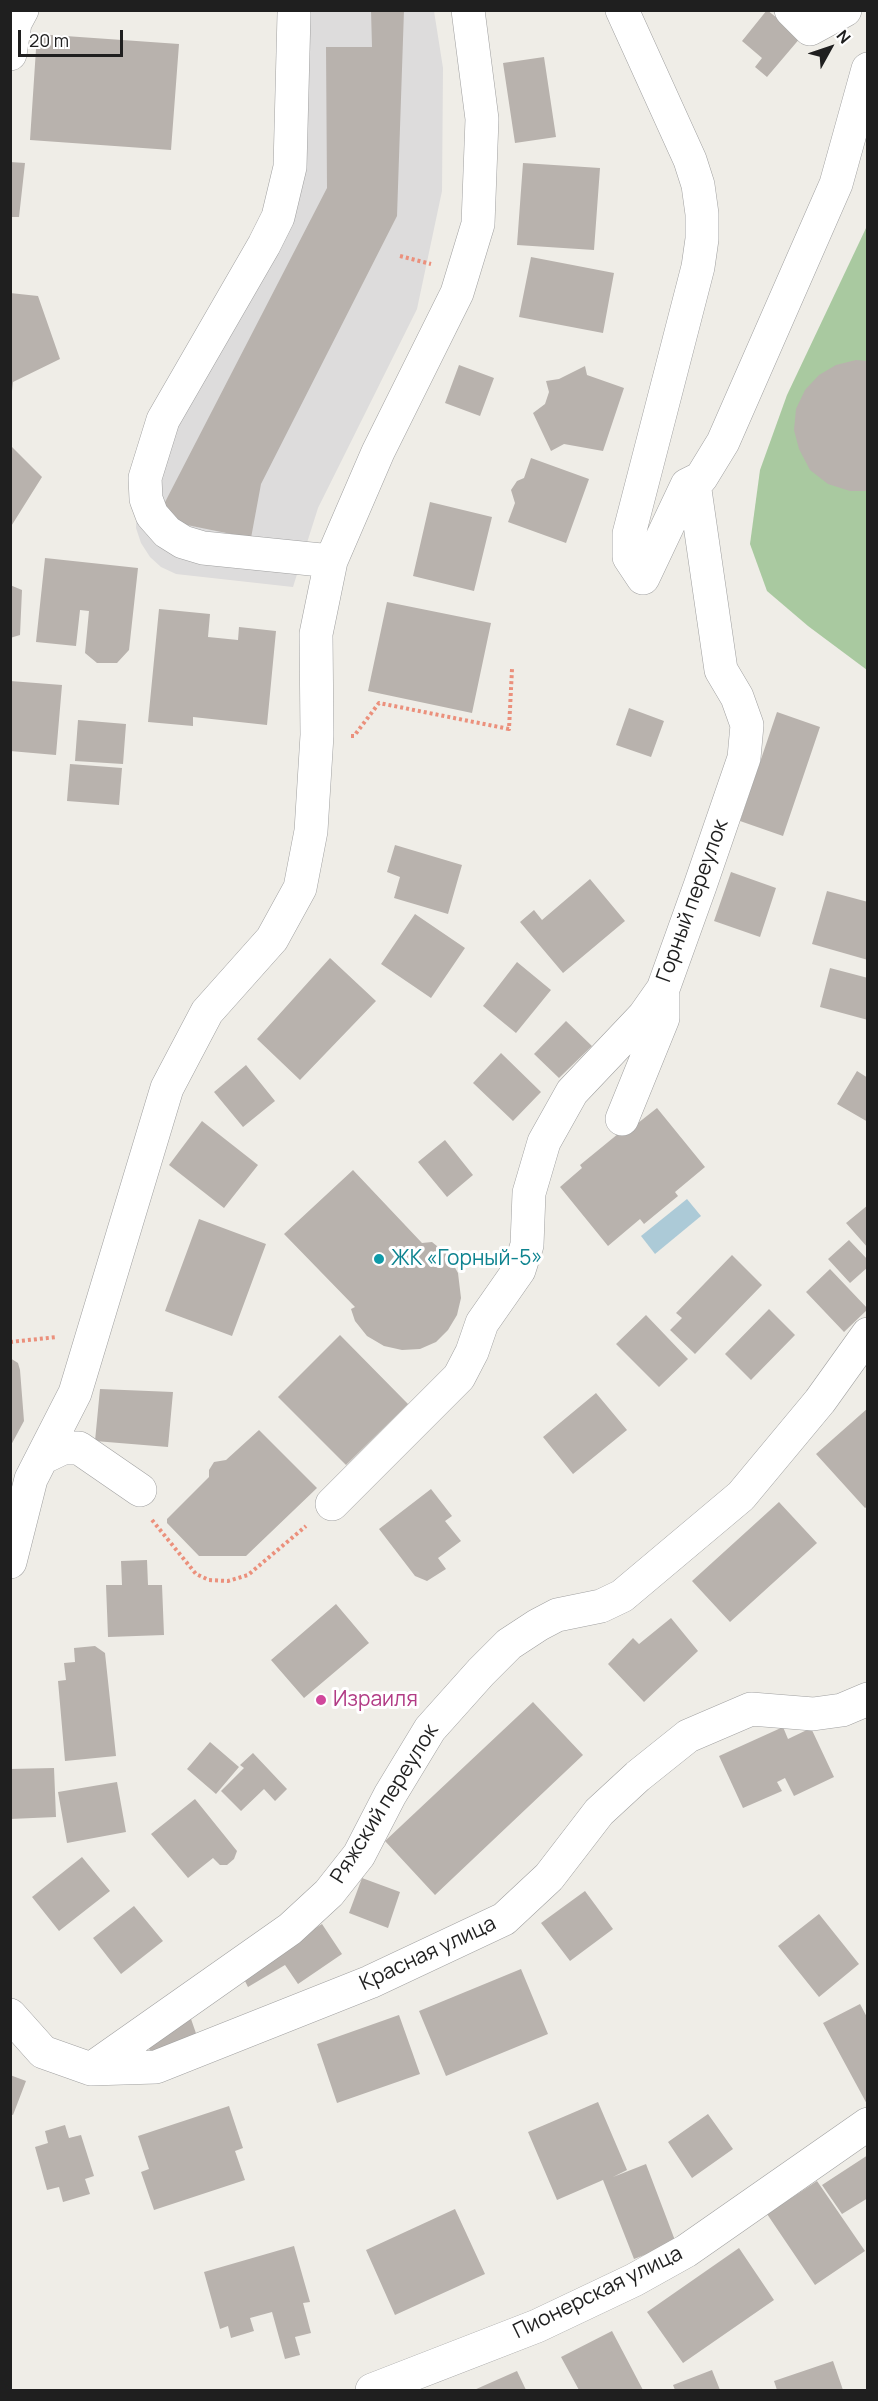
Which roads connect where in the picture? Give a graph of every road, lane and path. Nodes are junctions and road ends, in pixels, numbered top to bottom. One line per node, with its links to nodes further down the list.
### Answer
1 (22, 10): 7 (street)
2 (468, 10): 12 (street)
3 (622, 10): 11 (street)
4 (791, 10): 5 (street)
5 (844, 10)
6 (294, 14): 12 (street)
7 (10, 54)
8 (867, 69): 11 (street)
9 (400, 256): 10 (path)
10 (442, 267)
11 (694, 483): 15 (street, Горный переулок)
12 (331, 561): 14 (street)
13 (512, 669): 14 (path)
14 (317, 735): 17 (street)
15 (663, 989): 16 (street); 22 (street, Горный переулок)
16 (622, 1119)
17 (93, 1333): 19 (path); 20 (street)
18 (867, 1334): 26 (street, Ряжский переулок)
19 (10, 1342)
20 (42, 1458): 21 (street); 23 (street)
21 (140, 1490): 22 (path)
22 (332, 1504)
23 (10, 1562)
24 (867, 1699): 26 (street, Красная улица)
25 (10, 2015): 26 (street, Красная улица)
26 (91, 2069)
27 (867, 2124): 28 (street, Пионерская улица)
28 (372, 2391)

